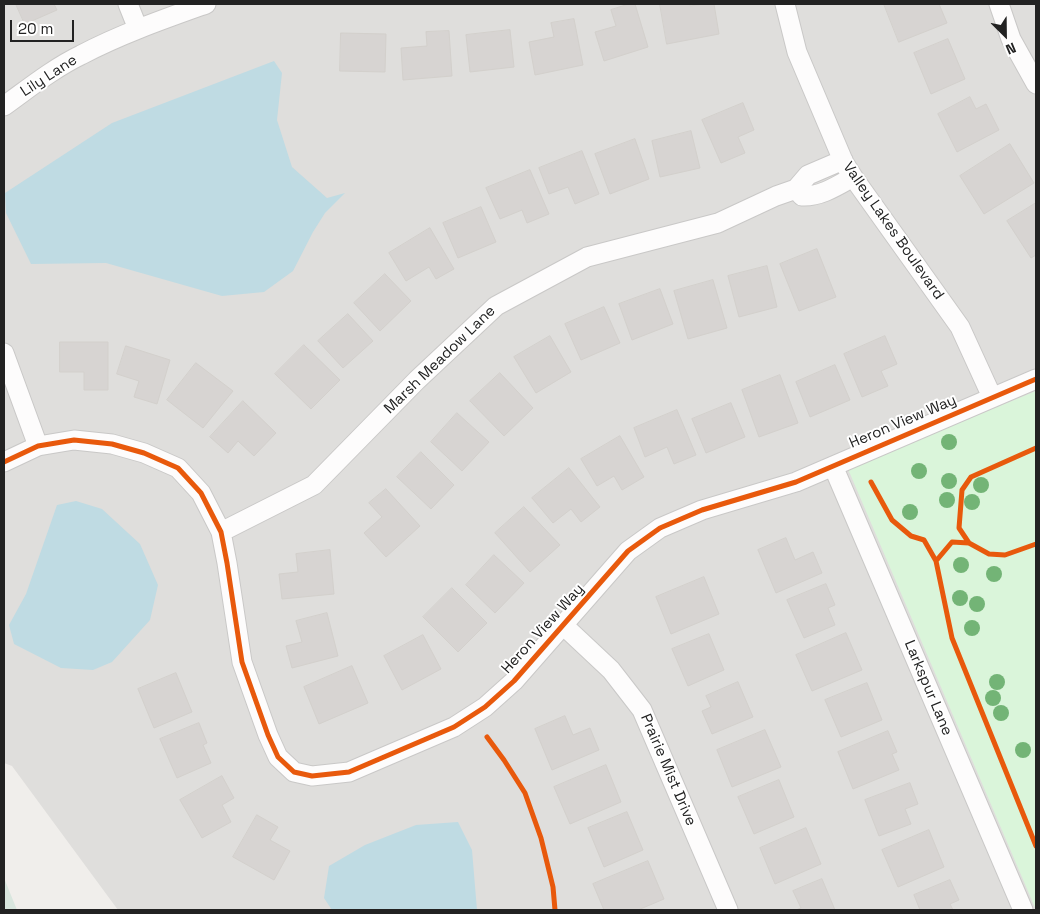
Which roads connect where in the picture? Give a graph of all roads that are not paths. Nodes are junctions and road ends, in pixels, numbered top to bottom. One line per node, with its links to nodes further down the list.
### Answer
1 (128, 4): 5 (street)
2 (206, 4): 5 (street, Lily Lane)
3 (785, 4): 8 (street, Valley Lakes Boulevard)
4 (1000, 4): 6 (street)
5 (138, 29): 7 (street, Lily Lane)
6 (1036, 84)
7 (4, 106)
8 (843, 160): 9 (street, Valley Lakes Boulevard); 10 (street)
9 (853, 178): 10 (street); 13 (street, Valley Lakes Boulevard)
10 (796, 189): 17 (street, Marsh Meadow Lane)
11 (4, 352): 14 (street)
12 (1036, 378): 13 (street, Heron View Way)
13 (992, 398): 16 (street, Heron View Way)
14 (38, 446): 15 (street, Heron View Way); 17 (street, Heron View Way)
15 (4, 462)
16 (833, 466): 18 (street, Heron View Way); 20 (street, Larkspur Lane)
17 (221, 532): 18 (street, Heron View Way)
18 (563, 625): 19 (street, Prairie Mist Drive)
19 (728, 910)
20 (1023, 910)

